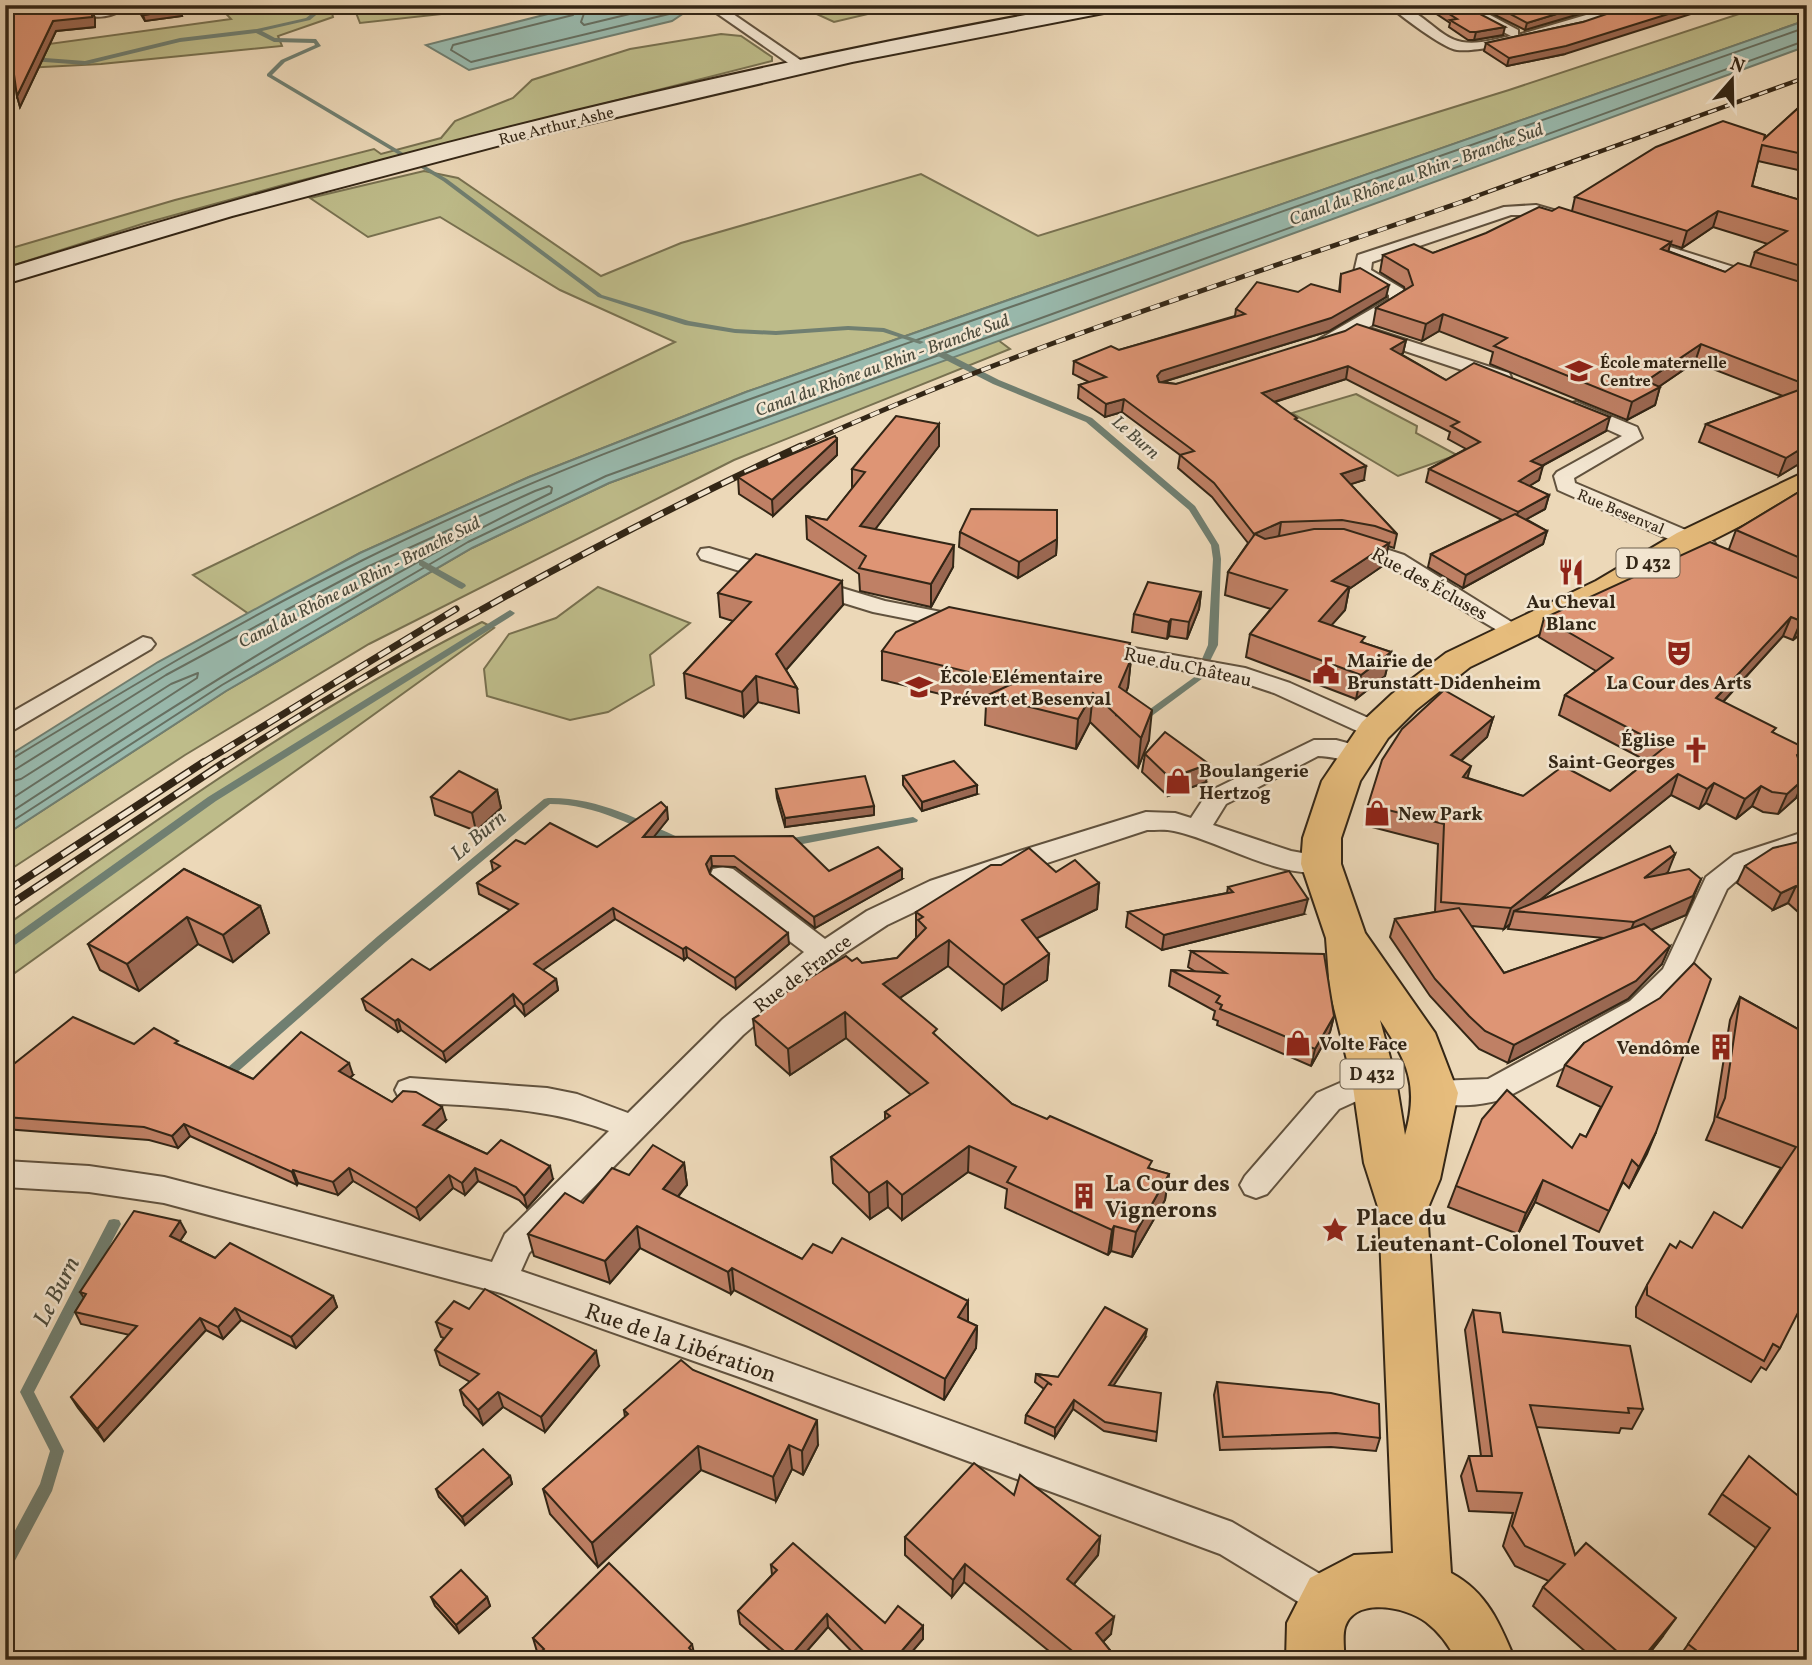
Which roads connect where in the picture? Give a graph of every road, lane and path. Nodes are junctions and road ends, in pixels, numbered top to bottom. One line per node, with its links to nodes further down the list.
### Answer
1 (71, 5): 2 (street)
2 (114, 5)
3 (711, 5): 9 (street)
4 (1114, 5): 9 (main road, Rue Arthur Ashe)
5 (1395, 5): 8 (street)
6 (1489, 5): 8 (street)
7 (1634, 5): 8 (street)
8 (1524, 38)
9 (802, 66): 13 (main road, Rue Arthur Ashe)
10 (1510, 210): 11 (street); 15 (street)
11 (1584, 224)
12 (1623, 237): 14 (street)
13 (5, 277)
14 (1807, 296)
15 (1354, 328): 16 (street); 17 (street)
16 (1310, 345)
17 (1515, 382)
18 (1564, 402): 19 (street)
19 (1630, 431): 21 (street, Rue Besenval)
20 (1807, 480): 21 (main road, D 432)
21 (1688, 540): 24 (street); 26 (main road, D 432)
22 (1327, 543): 26 (street, Rue des Écluses)
23 (709, 554): 25 (street)
24 (1726, 556)
25 (992, 628)
26 (1515, 632): 30 (main road, D 432)
27 (1072, 643): 30 (street, Rue du Château)
28 (143, 644): 29 (street)
29 (5, 727)
30 (1366, 742): 31 (street); 33 (main road, D 432)
31 (1198, 828): 33 (street, Rue de France); 36 (street, Rue de France)
32 (1807, 840): 39 (street)
33 (1321, 864): 35 (main road, D 432)
34 (723, 876): 36 (street, Rue de France)
35 (1346, 937): 37 (main road, D 432); 39 (main road, D 432)
36 (823, 952): 40 (street, Rue de France)
37 (1374, 1080): 42 (street); 43 (main road, D 432)
38 (411, 1090): 40 (street)
39 (1436, 1093): 43 (main road, D 432)
40 (631, 1126): 44 (street, Rue de France)
41 (5, 1174): 44 (street, Rue de la Libération)
42 (1256, 1185)
43 (1403, 1210): 45 (main road, D 432)
44 (501, 1279): 46 (street, Rue de la Libération)
45 (1423, 1586): 46 (main road); 48 (main road)
46 (1328, 1601): 47 (main road)
47 (1315, 1660)
48 (1486, 1660)

